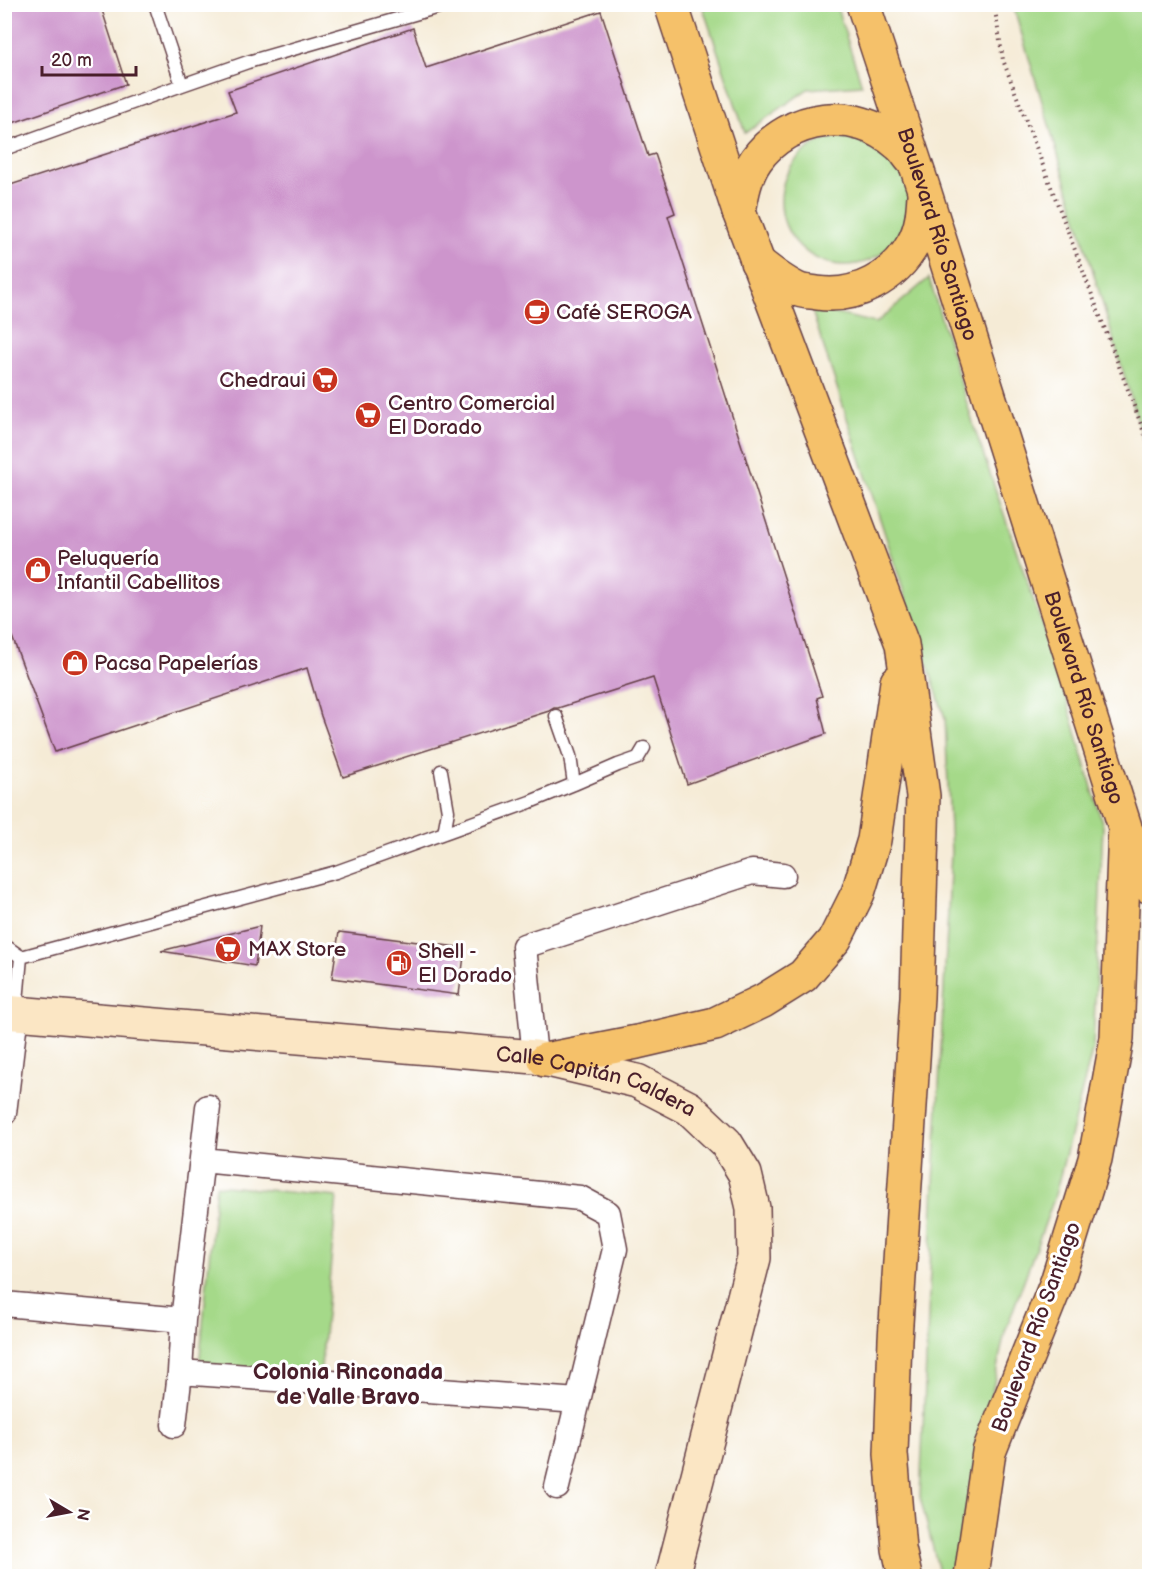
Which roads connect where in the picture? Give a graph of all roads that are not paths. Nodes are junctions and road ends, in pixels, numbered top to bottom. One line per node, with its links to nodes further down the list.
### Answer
1 (155, 4): 5 (lane)
2 (449, 4): 5 (lane)
3 (672, 4): 8 (main road)
4 (863, 4): 7 (main road, Boulevard Río Santiago)
5 (182, 86): 6 (lane)
6 (4, 149)
7 (920, 178): 8 (main road); 9 (main road); 15 (main road, Boulevard Río Santiago)
8 (739, 212): 9 (main road)
9 (758, 262): 10 (main road)
10 (902, 644): 22 (main road); 33 (main road)
11 (556, 716): 14 (lane)
12 (644, 748): 14 (lane)
13 (441, 771): 16 (lane)
14 (573, 783): 16 (lane)
15 (1125, 826): 18 (main road); 34 (main road, Boulevard Río Santiago)
16 (444, 833): 20 (lane)
17 (783, 875): 22 (street)
18 (1149, 887)
19 (4, 945): 20 (lane)
20 (21, 957): 21 (lane)
21 (10, 1013): 22 (main road, Calle Capitán Caldera); 24 (street)
22 (540, 1058): 32 (main road, Calle Capitán Caldera)
23 (208, 1107): 25 (street)
24 (4, 1113)
25 (202, 1160): 27 (street); 29 (street)
26 (4, 1304): 27 (street)
27 (183, 1320): 28 (street)
28 (180, 1372): 29 (street); 30 (street)
29 (578, 1401): 31 (street)
30 (174, 1425)
31 (557, 1487)
32 (672, 1576)
33 (905, 1576)
34 (971, 1576)

